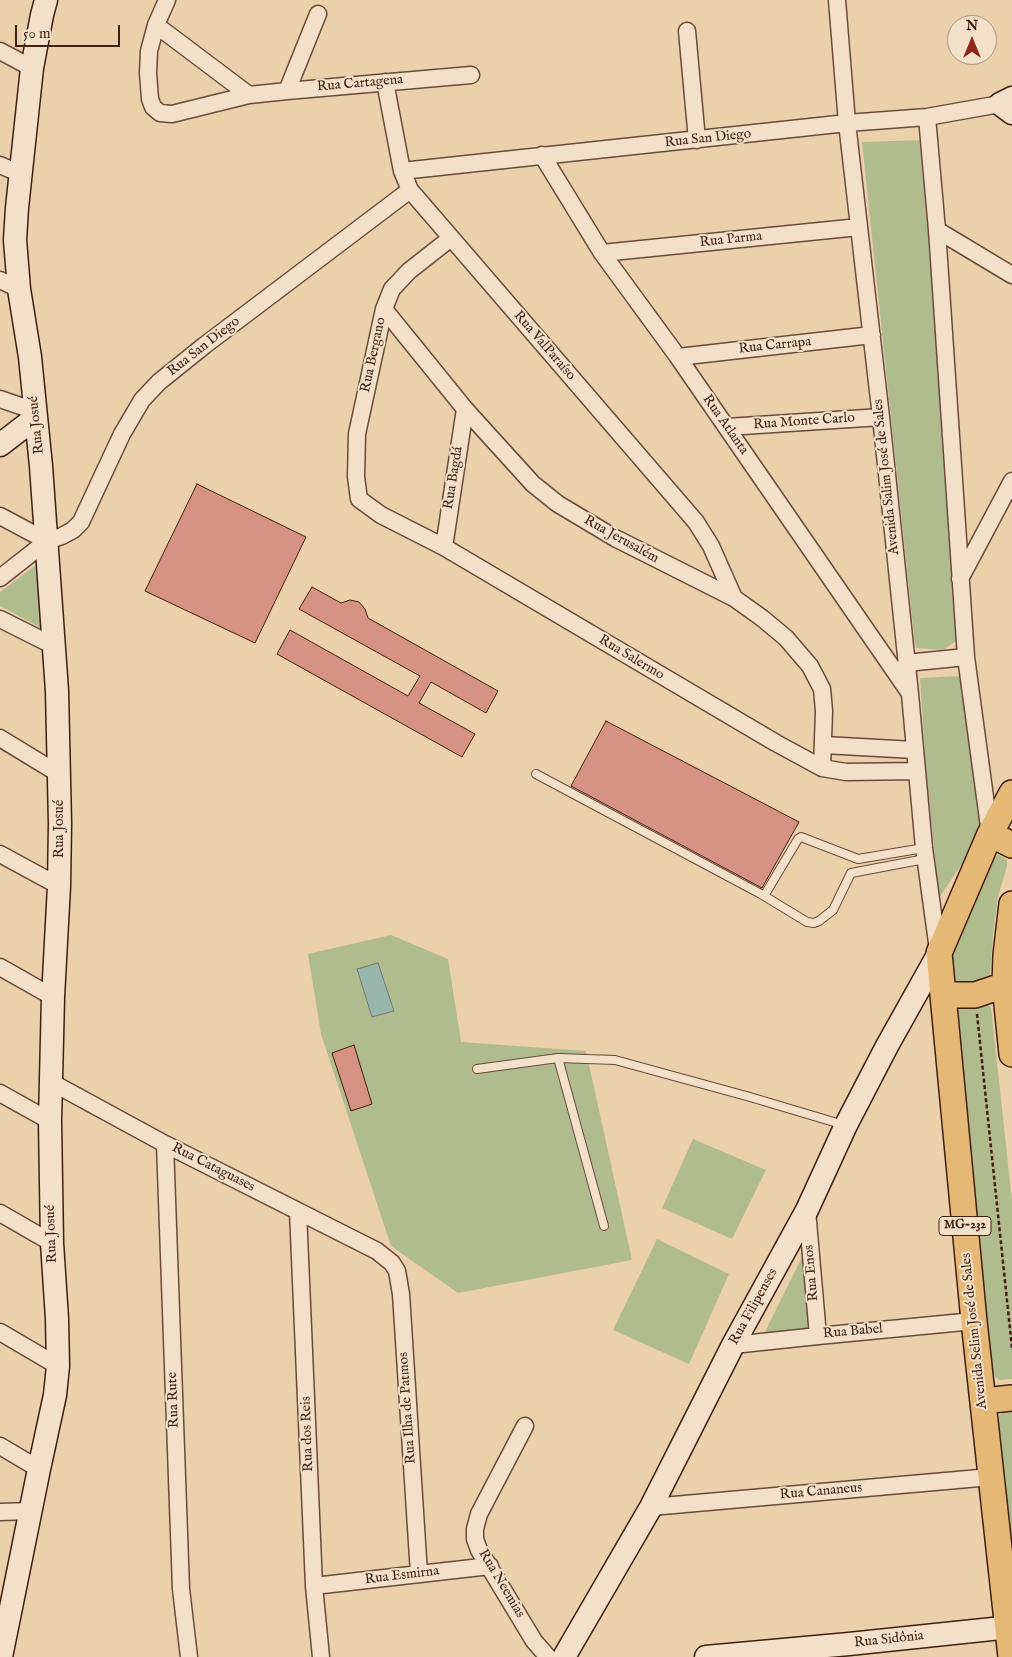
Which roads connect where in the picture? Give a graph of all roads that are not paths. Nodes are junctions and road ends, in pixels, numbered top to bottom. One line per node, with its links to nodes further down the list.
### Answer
1 (46, 0): 8 (street, Rua Josué)
2 (167, 0): 5 (street, Rua Cartagena)
3 (837, 0): 15 (street, Avenida Salim José de Sales)
4 (318, 14): 11 (street)
5 (156, 24): 12 (street); 12 (street, Rua Cartagena)
6 (687, 31): 16 (street)
7 (0, 51): 8 (street)
8 (32, 68): 20 (street, Rua Josué)
9 (471, 75): 10 (street, Rua Cartagena)
10 (385, 82): 11 (street, Rua Cartagena); 19 (street, Rua ValParaíso)
11 (287, 91): 12 (street, Rua Cartagena)
12 (249, 95)
13 (1008, 105): 14 (street, Rua San Diego)
14 (927, 117): 15 (street, Rua San Diego); 23 (street)
15 (847, 123): 16 (street, Rua San Diego); 22 (street, Avenida Salim José de Sales)
16 (697, 140): 17 (street, Rua San Diego)
17 (542, 155): 19 (street, Rua San Diego); 25 (street, Rua Atlanta)
18 (0, 165): 20 (street)
19 (402, 171): 21 (street, Rua ValParaíso)
20 (21, 174): 27 (street, Rua Josué)
21 (410, 190): 24 (street, Rua ValParaíso); 40 (street, Rua San Diego)
22 (859, 227): 25 (street, Rua Parma); 29 (street, Avenida Salim José de Sales)
23 (937, 230): 26 (street); 43 (street)
24 (451, 238): 28 (street, Rua Bergano); 44 (street, Rua ValParaíso)
25 (602, 253): 30 (street, Rua Atlanta)
26 (1012, 275)
27 (10, 284): 33 (street, Rua Josué)
28 (384, 309): 32 (street, Rua Jerusalém); 38 (street, Rua Bergano)
29 (872, 335): 30 (street, Rua Carrapa); 34 (street, Avenida Salim José de Sales)
30 (678, 357): 35 (street, Rua Atlanta)
31 (0, 399): 33 (street)
32 (465, 409): 41 (street, Rua Bagdá); 44 (street, Rua Jerusalém)
33 (35, 414): 36 (street); 40 (street, Rua Josué)
34 (882, 417): 35 (street, Rua Monte Carlo); 48 (street, Avenida Salim José de Sales)
35 (726, 426): 49 (street, Rua Atlanta)
36 (0, 445)
37 (1012, 481): 43 (street)
38 (359, 499): 41 (street, Rua Salermo)
39 (0, 516): 40 (street)
40 (47, 541): 42 (street, Rua San Diego); 46 (street, Rua Josué)
41 (444, 547): 53 (street, Rua Salermo)
42 (0, 578)
43 (960, 579): 47 (street)
44 (734, 598): 51 (street, Rua Jerusalém)
45 (0, 619): 46 (street)
46 (54, 646): 55 (street, Rua Josué)
47 (966, 657): 48 (street); 58 (street)
48 (906, 663): 49 (street, Avenida Salim José de Sales)
49 (910, 694): 52 (street, Avenida Salim José de Sales)
50 (0, 738): 55 (street)
51 (824, 745): 52 (street); 53 (street, Rua Jerusalém)
52 (914, 750): 54 (street, Avenida Salim José de Sales)
53 (822, 768): 54 (street, Rua Salermo)
54 (917, 771): 61 (street, Avenida Salim José de Sales)
55 (59, 774): 62 (street, Rua Josué)
56 (536, 774): 63 (lane)
57 (1012, 794): 58 (main road, MG-232)
58 (990, 834): 59 (main road); 65 (main road, Avenida Selim José de Sales / MG-232)
59 (1012, 845)
60 (0, 854): 62 (street)
61 (924, 854): 63 (lane); 63 (lane); 65 (street, Avenida Salim José de Sales)
62 (59, 886): 69 (street, Rua Josué)
63 (764, 896)
64 (1012, 904): 67 (main road)
65 (939, 953): 68 (main road, Avenida Selim José de Sales / MG-232); 76 (street, Rua Filipenses)
66 (0, 967): 69 (street)
67 (1005, 985): 68 (main road); 70 (main road)
68 (943, 995): 84 (main road, Avenida Selim José de Sales / MG-232)
69 (53, 996): 73 (street, Rua Josué)
70 (1012, 1054)
71 (558, 1058): 72 (lane); 76 (lane); 81 (lane)
72 (477, 1069)
73 (51, 1082): 75 (street, Rua Josué); 77 (street, Rua Cataguases)
74 (0, 1093): 75 (street)
75 (50, 1121): 82 (street, Rua Josué)
76 (846, 1125): 78 (street, Rua Filipenses)
77 (165, 1144): 79 (street, Rua Cataguases); 104 (street, Rua Rute)
78 (806, 1210): 86 (street, Rua Enos); 87 (street, Rua Filipenses)
79 (298, 1211): 83 (street, Rua Cataguases); 100 (street, Rua dos Reis)
80 (0, 1213): 82 (street)
81 (604, 1226)
82 (52, 1243): 88 (street, Rua Josué)
83 (377, 1252): 99 (street, Rua Ilha de Patmos)
84 (974, 1321): 86 (street, Rua Babel); 90 (main road, Avenida Selim José de Sales / MG-232)
85 (0, 1332): 88 (street)
86 (818, 1336): 87 (street, Rua Babel)
87 (733, 1345): 95 (street, Rua Filipenses)
88 (58, 1366): 93 (street, Rua Josué)
89 (1012, 1398): 90 (main road)
90 (982, 1401): 94 (main road, Avenida Selim José de Sales / MG-232)
91 (525, 1426): 98 (street, Rua Neemias)
92 (0, 1446): 93 (street)
93 (39, 1469): 96 (street, Rua Josué)
94 (991, 1477): 95 (street, Rua Cananeus); 101 (main road, Avenida Selim José de Sales / MG-232)
95 (651, 1507): 107 (street, Rua Filipenses)
96 (30, 1511): 97 (street); 103 (street, Rua Josué)
97 (0, 1512)
98 (490, 1566): 99 (street, Rua Esmirna); 106 (street, Rua Neemias)
99 (419, 1574): 100 (street, Rua Esmirna)
100 (314, 1586): 105 (street, Rua dos Reis)
101 (1010, 1639): 102 (street, Rua Sidônia)
102 (854, 1653): 108 (street, Rua Sidônia)
103 (1, 1657)
104 (189, 1657)
105 (321, 1657)
106 (548, 1657)
107 (564, 1657)
108 (706, 1657)

